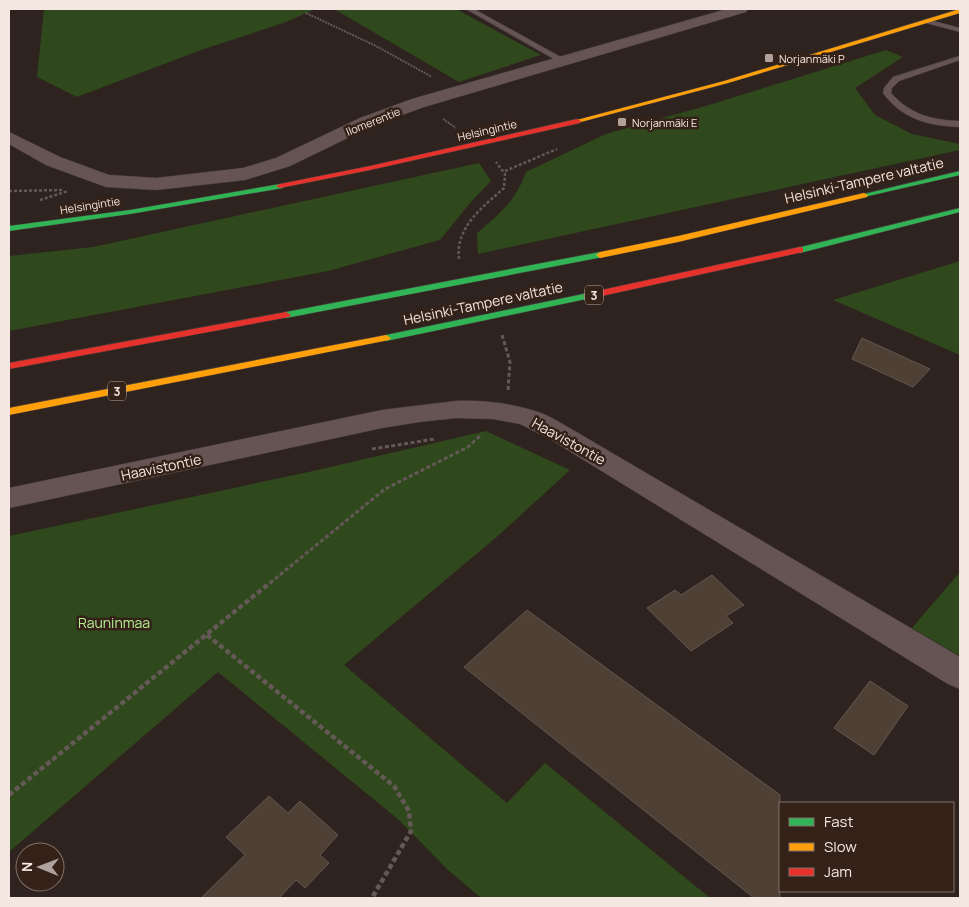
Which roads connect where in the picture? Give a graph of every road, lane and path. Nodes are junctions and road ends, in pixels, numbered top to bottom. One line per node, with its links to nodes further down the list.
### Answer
1 (469, 9): 10 (lane)
2 (741, 9): 10 (street, Ilomerentie)
3 (942, 9): 6 (main road)
4 (306, 12): 11 (path)
5 (914, 13): 7 (main road)
6 (958, 14): 7 (main road, Helsingintie)
7 (929, 21): 8 (lane); 19 (main road, Helsingintie)
8 (960, 30)
9 (960, 58): 12 (lane)
10 (564, 61): 11 (street, Ilomerentie)
11 (445, 95): 13 (street, Ilomerentie)
12 (960, 124)
13 (9, 137)
14 (491, 157): 20 (path)
15 (960, 173): 22 (main road, Helsinki-Tampere valtatie)
16 (9, 191): 17 (path)
17 (39, 201)
18 (960, 210): 23 (main road, Helsinki-Tampere valtatie / 3)
19 (9, 229)
20 (460, 262)
21 (502, 334): 24 (path)
22 (9, 366)
23 (9, 412)
24 (493, 421): 25 (street, Haavistontie); 26 (path); 27 (street, Haavistontie)
25 (9, 498)
26 (207, 635): 28 (path); 29 (path)
27 (960, 674)
28 (9, 795)
29 (372, 898)

